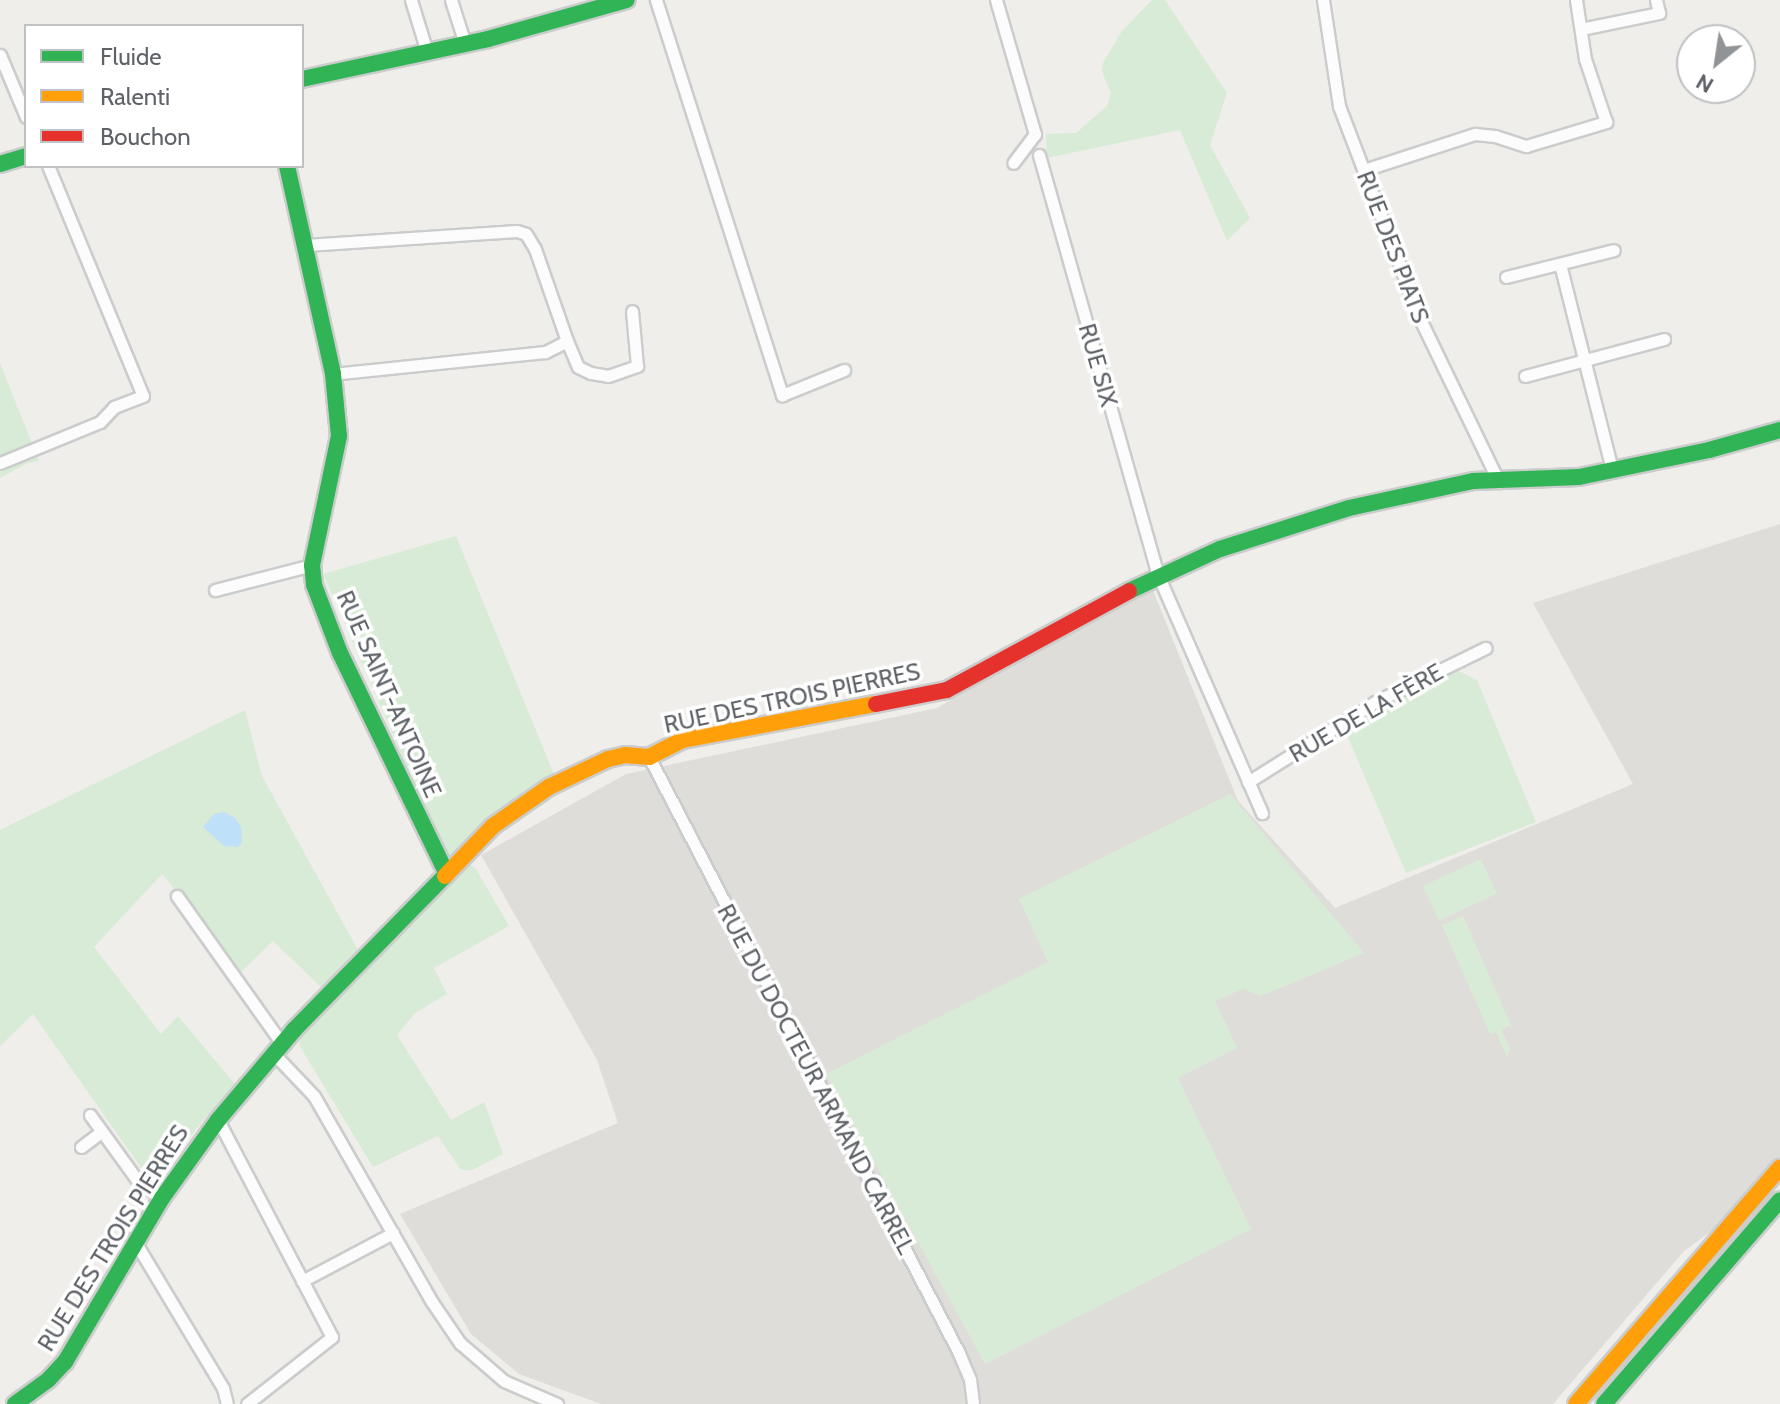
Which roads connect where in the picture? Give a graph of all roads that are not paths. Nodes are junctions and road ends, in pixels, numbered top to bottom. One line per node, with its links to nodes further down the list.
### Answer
1 (411, 0): 11 (street)
2 (451, 0): 10 (street)
3 (627, 0): 10 (street)
4 (656, 0): 30 (street)
5 (996, 0): 17 (street)
6 (1323, 0): 21 (street, RUE DES PIATS)
7 (1576, 0): 9 (street)
8 (1656, 0): 9 (street)
9 (1581, 29): 21 (street)
10 (465, 44): 11 (street)
11 (427, 52): 13 (street)
12 (1, 60): 14 (street)
13 (304, 79)
14 (24, 112)
15 (1039, 155): 38 (street, RUE SIX)
16 (24, 157): 18 (street)
17 (1013, 163)
18 (0, 164)
19 (49, 168): 34 (street)
20 (287, 168): 22 (street, RUE SAINT-ANTOINE)
21 (1364, 170): 36 (street, RUE DES PIATS)
22 (306, 245): 28 (street); 31 (street, RUE SAINT-ANTOINE)
23 (1614, 250): 24 (street)
24 (1560, 264): 25 (street); 29 (street)
25 (1506, 277)
26 (632, 311): 28 (street)
27 (1664, 339): 29 (street)
28 (567, 341): 31 (street)
29 (1585, 360): 32 (street); 35 (street)
30 (844, 370)
31 (333, 374): 37 (street, RUE SAINT-ANTOINE)
32 (1525, 376)
33 (1780, 430): 35 (street, RUE DES TROIS PIERRES)
34 (0, 463)
35 (1612, 469): 36 (street, RUE DES TROIS PIERRES)
36 (1499, 482): 38 (street, RUE DES TROIS PIERRES)
37 (312, 565): 39 (street); 44 (street, RUE SAINT-ANTOINE)
38 (1158, 575): 41 (street, RUE DES TROIS PIERRES); 42 (street)
39 (215, 590)
40 (1485, 648): 42 (street, RUE DE LA FÈRE)
41 (649, 757): 44 (street, RUE DES TROIS PIERRES); 61 (street, RUE DU DOCTEUR ARMAND CARREL)
42 (1248, 782): 43 (street)
43 (1262, 813)
44 (446, 872): 46 (street, RUE DES TROIS PIERRES)
45 (177, 896): 46 (street)
46 (278, 1049): 48 (street, RUE DES TROIS PIERRES); 54 (street)
47 (90, 1115): 49 (street)
48 (218, 1120): 52 (street, RUE DES TROIS PIERRES); 56 (street)
49 (102, 1131): 50 (street); 52 (street)
50 (81, 1147)
51 (1780, 1168): 62 (street)
52 (162, 1198): 55 (street, RUE DES TROIS PIERRES)
53 (1777, 1205): 63 (street)
54 (393, 1233): 56 (street); 60 (street)
55 (134, 1240): 57 (street, RUE DES TROIS PIERRES); 58 (street)
56 (302, 1281): 59 (street)
57 (15, 1404)
58 (227, 1404)
59 (247, 1404)
60 (557, 1404)
61 (973, 1404)
62 (1576, 1404)
63 (1604, 1404)

